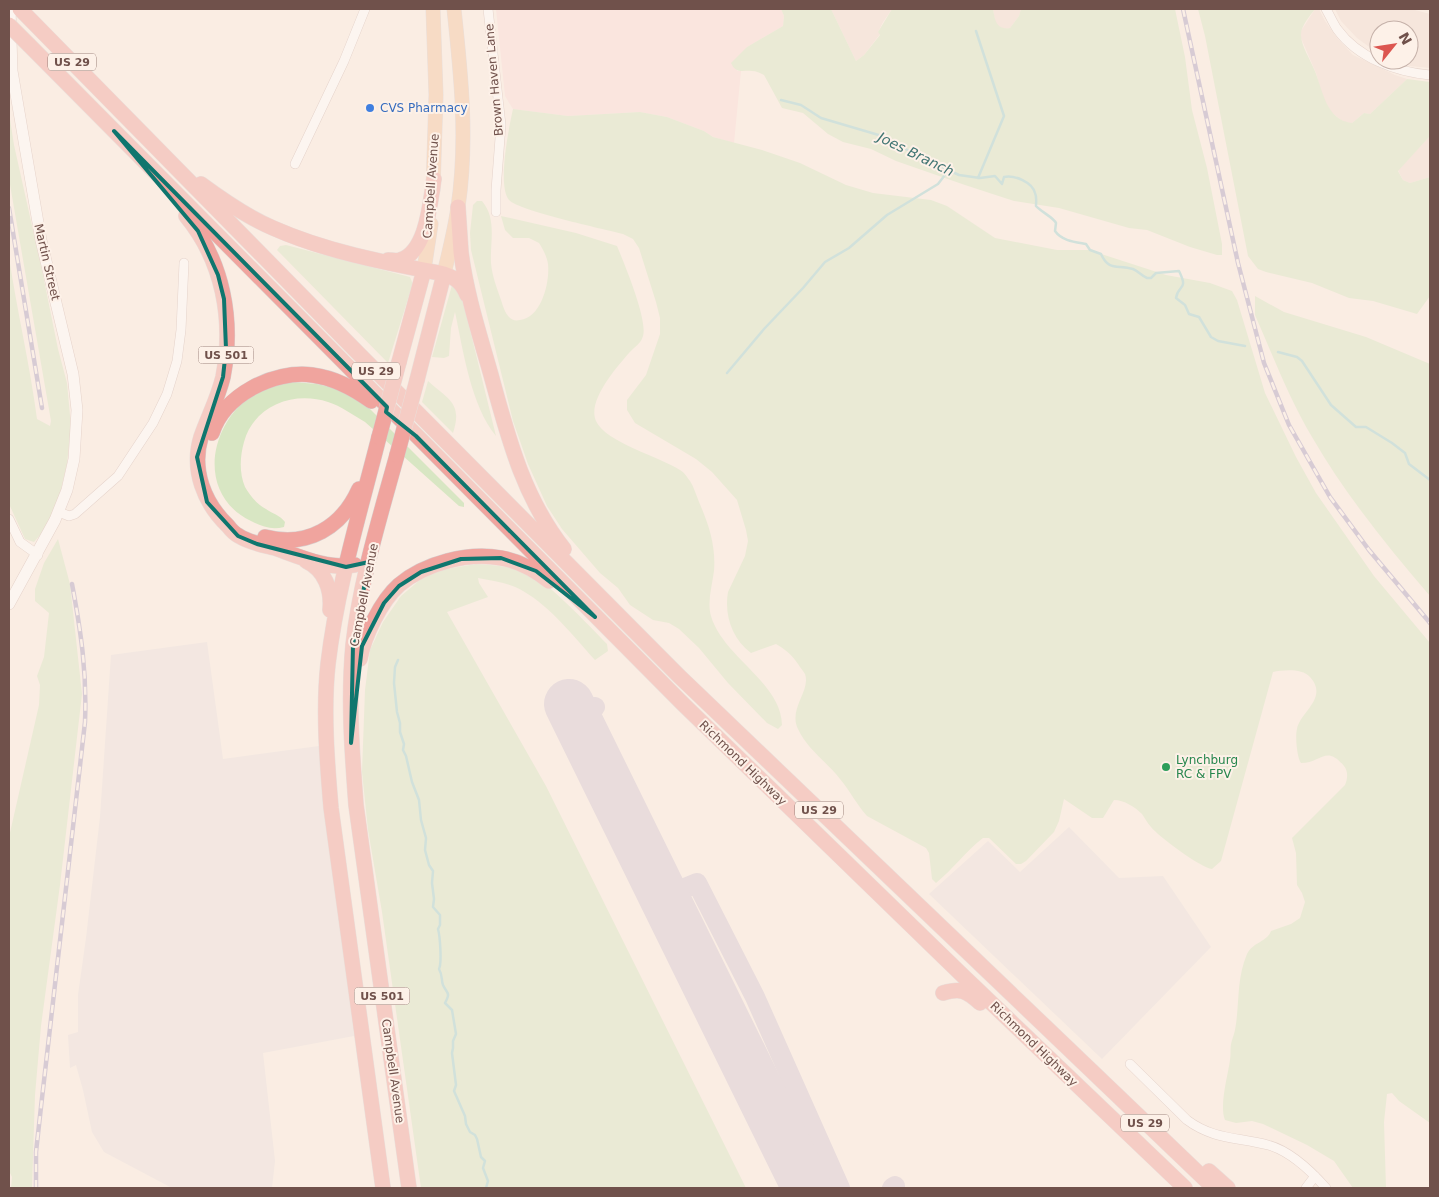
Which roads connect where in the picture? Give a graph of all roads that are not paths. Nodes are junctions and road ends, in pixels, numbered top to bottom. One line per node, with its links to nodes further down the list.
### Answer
1 (10, 9): 23 (street, Martin Street)
2 (364, 9): 12 (street)
3 (433, 9): 13 (main road, Campbell Avenue)
4 (454, 9): 14 (main road, Campbell Avenue)
5 (488, 9): 15 (street, Brown Haven Lane)
6 (1326, 9): 9 (street)
7 (24, 13): 10 (highway, US 29)
8 (9, 25): 11 (highway, US 29, bridge)
9 (1430, 75)
10 (116, 106): 16 (highway); 31 (highway, US 29)
11 (114, 132): 21 (highway, US 29); 27 (highway, US 501)
12 (295, 164)
13 (434, 179): 16 (highway); 18 (main road, Campbell Avenue)
14 (458, 207): 19 (main road, Campbell Avenue); 20 (highway)
15 (496, 212)
16 (378, 260): 18 (highway)
17 (184, 263): 23 (street)
18 (424, 270): 19 (highway); 22 (highway, Campbell Avenue, bridge)
19 (444, 274): 20 (highway); 25 (highway, Campbell Avenue / US 501, bridge)
20 (482, 344): 31 (highway)
21 (416, 436): 22 (highway); 30 (highway, Richmond Highway / US 29)
22 (374, 457): 28 (highway, Campbell Avenue)
23 (59, 512): 26 (street, Martin Street)
24 (9, 519): 26 (street)
25 (371, 553): 28 (highway); 33 (highway, Campbell Avenue / US 501)
26 (38, 554): 29 (street, Martin Street)
27 (296, 556): 28 (highway); 32 (highway, US 501)
28 (346, 566): 32 (highway, Campbell Avenue)
29 (9, 604)
30 (595, 617): 33 (highway); 34 (highway, Richmond Highway / US 29)
31 (638, 635): 35 (highway, Richmond Highway / US 29)
32 (328, 665): 39 (highway, Campbell Avenue / US 501)
33 (351, 743): 40 (highway, Campbell Avenue / US 501)
34 (937, 950): 37 (highway, Richmond Highway / US 29); 37 (highway)
35 (1076, 1057): 42 (highway, Richmond Highway / US 29); 43 (highway)
36 (1130, 1064): 38 (street)
37 (1127, 1133): 41 (highway, Richmond Highway / US 29)
38 (1316, 1176): 44 (street); 45 (street)
39 (383, 1188)
40 (409, 1188)
41 (1185, 1188)
42 (1214, 1188)
43 (1228, 1188)
44 (1306, 1188)
45 (1326, 1188)

